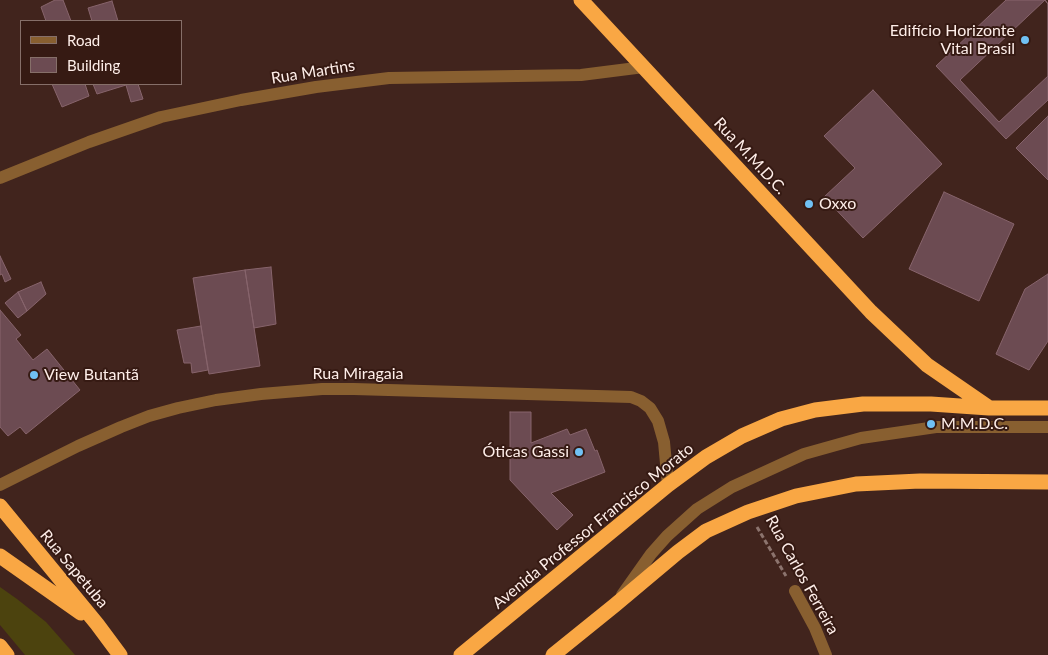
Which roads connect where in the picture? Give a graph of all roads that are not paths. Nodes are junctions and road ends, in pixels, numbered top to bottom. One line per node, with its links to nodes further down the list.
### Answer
1 (581, 0): 2 (highway, Rua M.M.D.C.)
2 (644, 68): 3 (street, Rua Martins); 4 (highway, Rua M.M.D.C.)
3 (0, 178)
4 (989, 408): 5 (highway, Avenida Professor Francisco Morato); 9 (highway, Avenida Professor Francisco Morato)
5 (1048, 408)
6 (1048, 427): 13 (street)
7 (1048, 482): 13 (highway)
8 (0, 485): 9 (street, Rua Miragaia)
9 (668, 485): 18 (highway, Avenida Professor Francisco Morato)
10 (0, 506): 14 (highway, Rua Sapetuba)
11 (0, 556): 14 (highway)
12 (795, 591): 20 (street, Rua Carlos Ferreira)
13 (615, 605): 19 (highway)
14 (97, 624): 17 (highway, Rua Sapetuba)
15 (0, 646): 16 (highway)
16 (7, 655)
17 (120, 655)
18 (461, 655)
19 (553, 655)
20 (826, 655)

